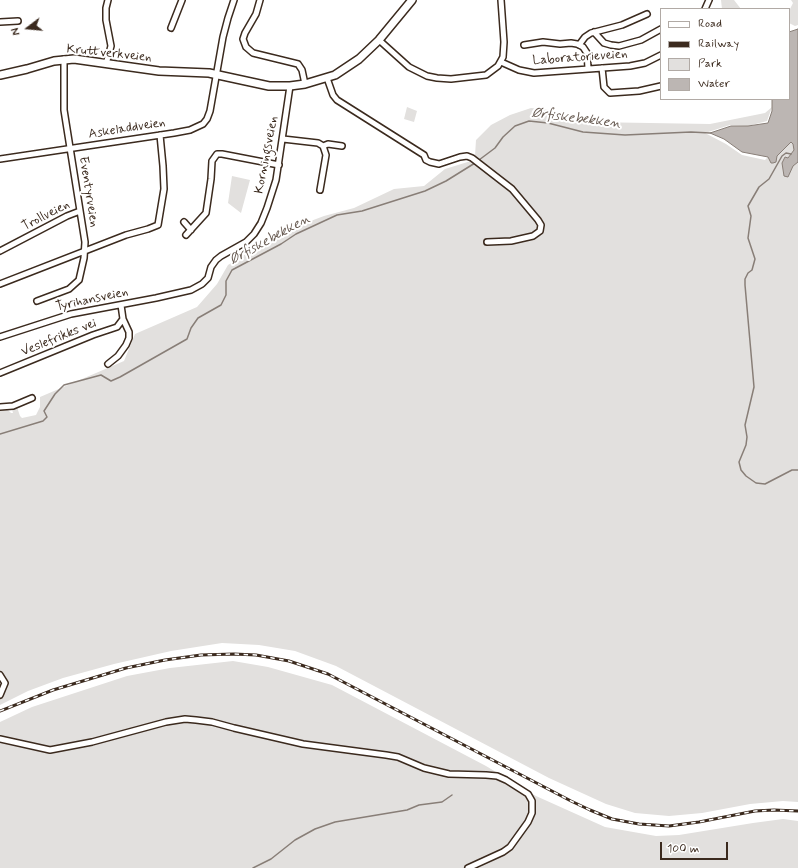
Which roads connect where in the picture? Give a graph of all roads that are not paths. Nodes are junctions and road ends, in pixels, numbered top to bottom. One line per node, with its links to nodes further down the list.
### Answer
1 (108, 0): 19 (street)
2 (182, 0): 10 (street)
3 (234, 0): 22 (street)
4 (260, 0): 25 (street)
5 (412, 0): 13 (street, Kruttverkveien)
6 (501, 0): 18 (street)
7 (647, 14): 12 (street)
8 (18, 21): 9 (street)
9 (0, 22)
10 (171, 28)
11 (660, 30): 12 (street)
12 (594, 32): 15 (street)
13 (379, 40): 18 (street); 24 (street, Kruttverkveien)
14 (524, 45): 15 (street)
15 (579, 45): 20 (street)
16 (660, 55): 21 (street, Laboratorieveien)
17 (64, 60): 19 (street, Kruttverkveien); 23 (street, Kruttverkveien); 32 (street, Eventyrveien)
18 (501, 62): 20 (street, Laboratorieveien)
19 (106, 64): 22 (street, Kruttverkveien)
20 (588, 68): 21 (street, Laboratorieveien)
21 (602, 68): 27 (street)
22 (217, 74): 26 (street, Kruttverkveien); 28 (street, Askeladdveien)
23 (0, 75)
24 (327, 78): 25 (street, Kruttverkveien); 40 (street)
25 (305, 84): 26 (street, Kruttverkveien)
26 (290, 86): 29 (street, Korningsveien)
27 (660, 86)
28 (160, 135): 32 (street, Askeladdveien); 42 (street)
29 (283, 138): 30 (street); 34 (street, Korningsveien)
30 (323, 146): 31 (street); 35 (street)
31 (342, 146)
32 (70, 148): 33 (street, Askeladdveien); 36 (street, Eventyrveien)
33 (0, 159)
34 (279, 165): 38 (street); 44 (street, Korningsveien)
35 (320, 190)
36 (80, 211): 41 (street, Trollveien); 42 (street, Eventyrveien)
37 (184, 222): 38 (street)
38 (191, 230): 39 (street)
39 (186, 235)
40 (488, 242)
41 (0, 251)
42 (85, 251): 43 (street); 45 (street, Eventyrveien)
43 (0, 284)
44 (191, 290): 46 (street, Tyrihansveien)
45 (37, 301)
46 (121, 305): 47 (street); 48 (street, Tyrihansveien)
47 (123, 320): 49 (street); 50 (street, Veslefrikks vei)
48 (0, 337)
49 (108, 364)
50 (0, 373)
51 (32, 398): 52 (street)
52 (0, 407)
53 (0, 675): 54 (street)
54 (0, 695)
55 (0, 739): 56 (street)
56 (468, 868)

